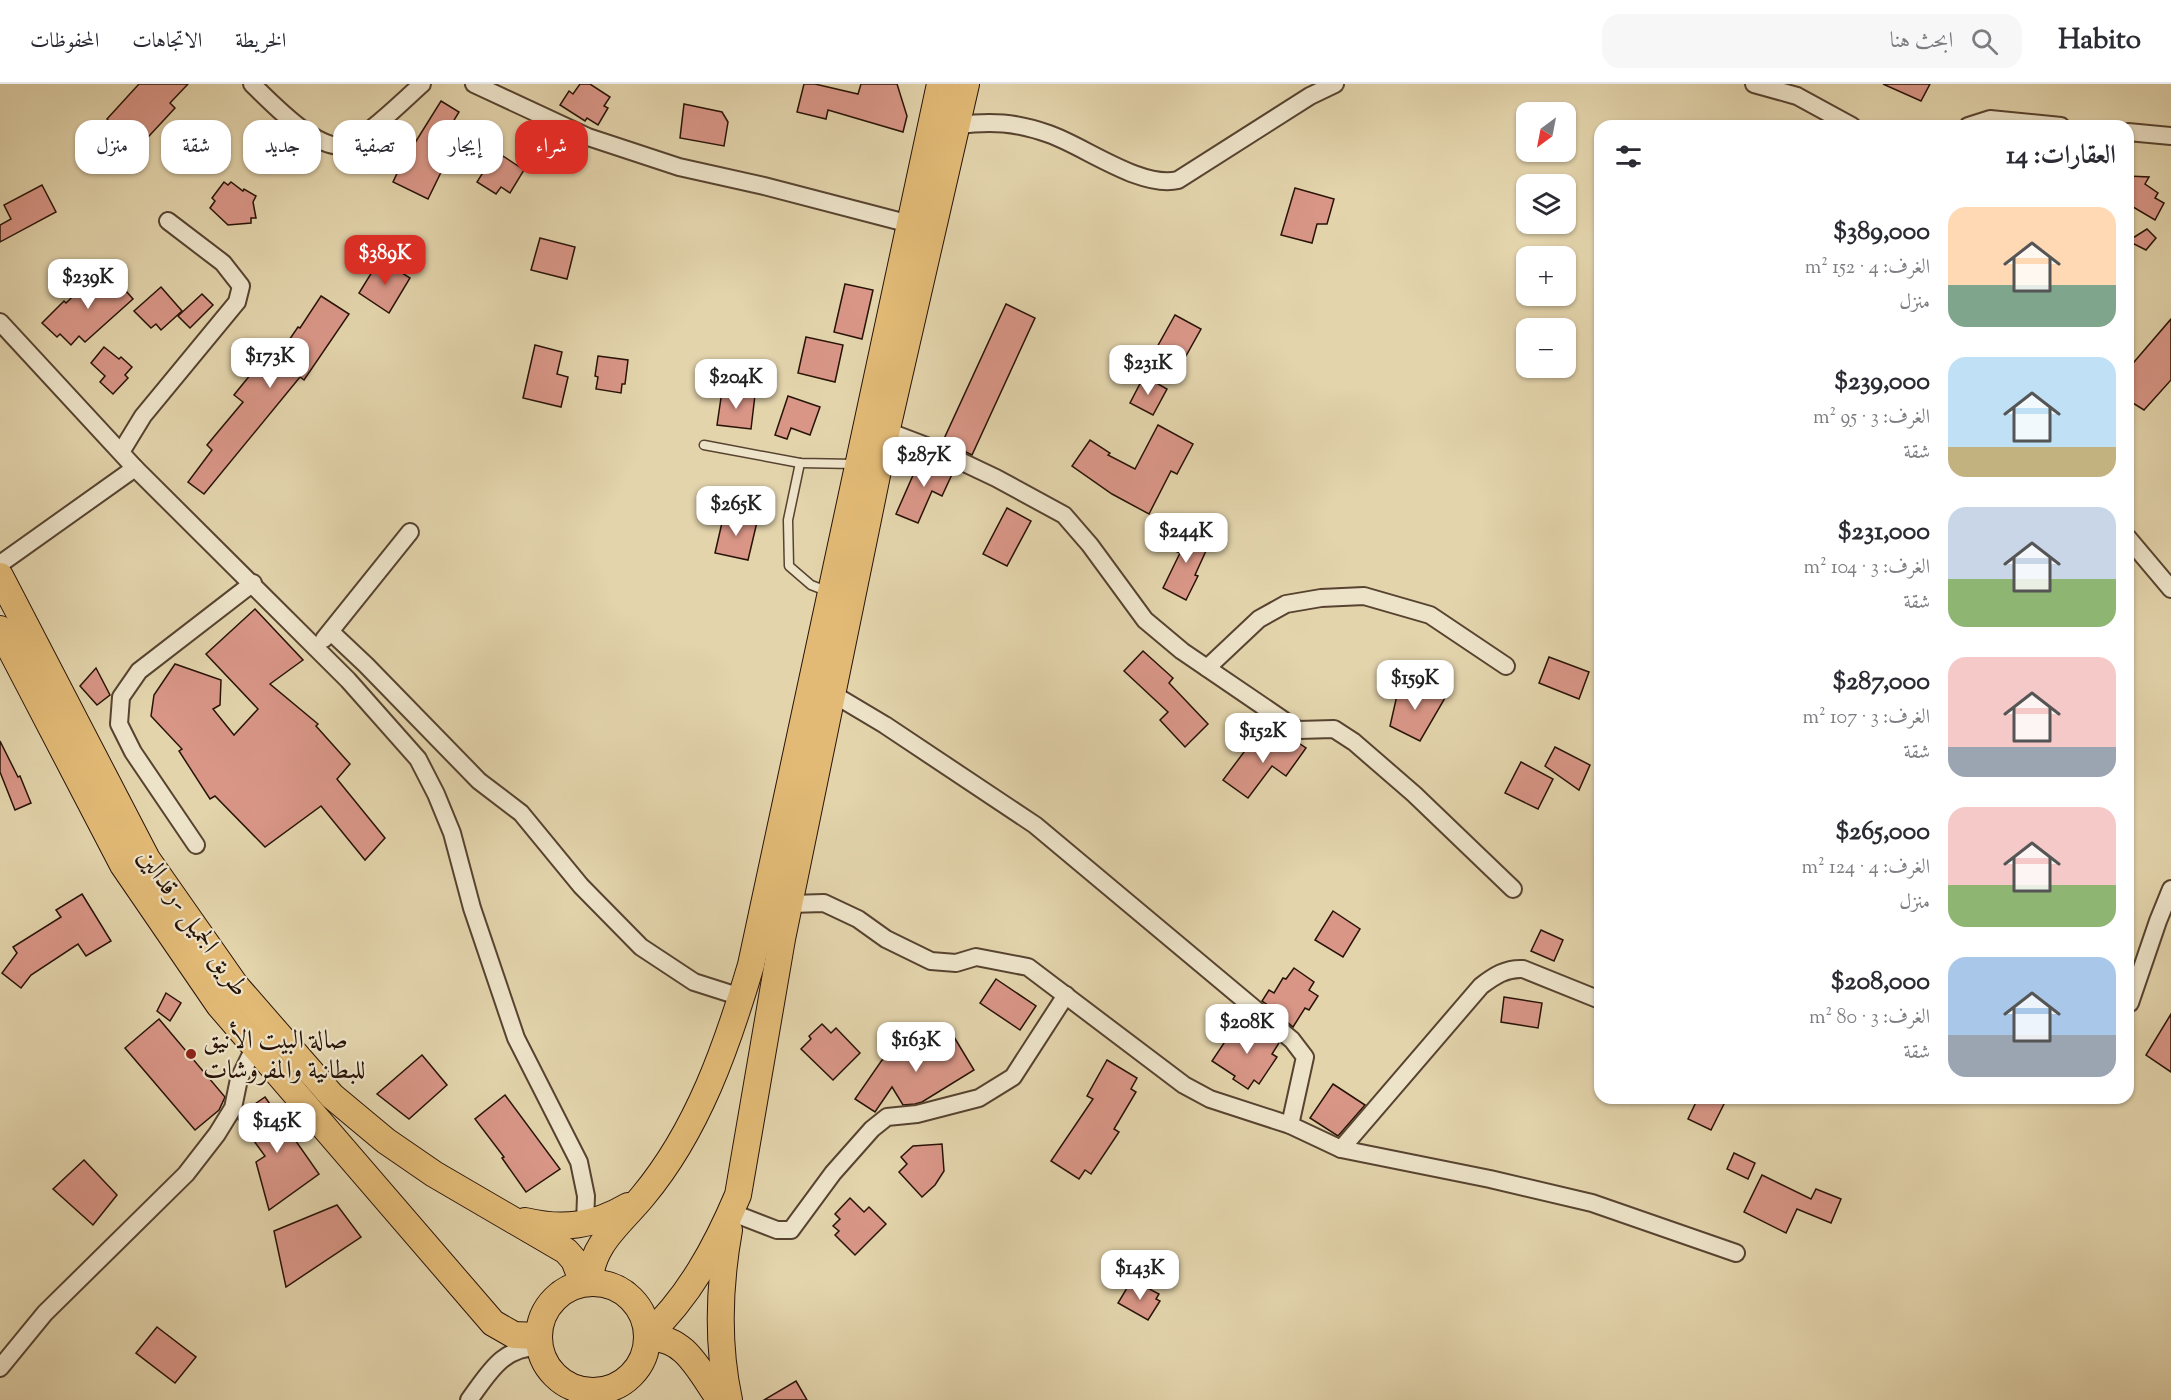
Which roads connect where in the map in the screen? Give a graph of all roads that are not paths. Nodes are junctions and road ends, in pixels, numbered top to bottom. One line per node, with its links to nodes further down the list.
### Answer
1 (252, 84): 2 (street)
2 (422, 84)
3 (474, 84): 13 (street)
4 (940, 84): 13 (main road)
5 (966, 84): 9 (main road)
6 (1335, 84): 9 (street)
7 (1754, 84): 8 (street)
8 (1841, 120)
9 (957, 125): 15 (main road)
10 (2134, 133): 11 (street)
11 (2171, 136)
12 (168, 221): 17 (street)
13 (910, 224): 19 (main road)
14 (0, 322): 17 (street)
15 (887, 431): 32 (street); 33 (main road)
16 (704, 445): 18 (lane)
17 (121, 452): 20 (street)
18 (800, 463): 19 (lane); 27 (lane)
19 (859, 464): 27 (main road)
20 (135, 468): 23 (street); 25 (street)
21 (410, 532): 29 (street)
22 (2134, 545): 26 (street)
23 (0, 564)
24 (0, 576): 48 (main road, طريق الجميل -رقدالين)
25 (253, 583): 30 (street); 34 (street)
26 (2171, 589)
27 (831, 593): 38 (main road)
28 (0, 630): 43 (main road, طريق الجميل -رقدالين)
29 (331, 632): 30 (street); 41 (street)
30 (316, 647): 49 (street)
31 (1506, 666): 32 (street)
32 (1208, 668): 35 (street)
33 (833, 694): 37 (main road); 44 (street)
34 (196, 845)
35 (1513, 889)
36 (2171, 889): 39 (street)
37 (790, 904): 38 (main road); 40 (street)
38 (770, 937): 41 (main road); 47 (main road)
39 (2134, 991)
40 (1066, 995): 44 (street); 47 (street)
41 (741, 997): 46 (main road)
42 (1594, 998): 45 (street)
43 (255, 1047): 53 (main road, طريق الجميل -رقدالين); 54 (street)
44 (1290, 1125): 45 (street)
45 (1341, 1149): 50 (street)
46 (643, 1196): 49 (main road); 51 (main road)
47 (736, 1204): 52 (main road); 58 (main road)
48 (503, 1213): 49 (main road); 51 (main road, طريق الجميل -رقدالين)
49 (585, 1224)
50 (1736, 1253)
51 (586, 1283): 52 (main road); 53 (main road)
52 (647, 1338): 55 (main road); 57 (main road)
53 (539, 1342): 55 (main road); 56 (street)
54 (0, 1368)
55 (594, 1395)
56 (469, 1400)
57 (720, 1400)
58 (729, 1400)

